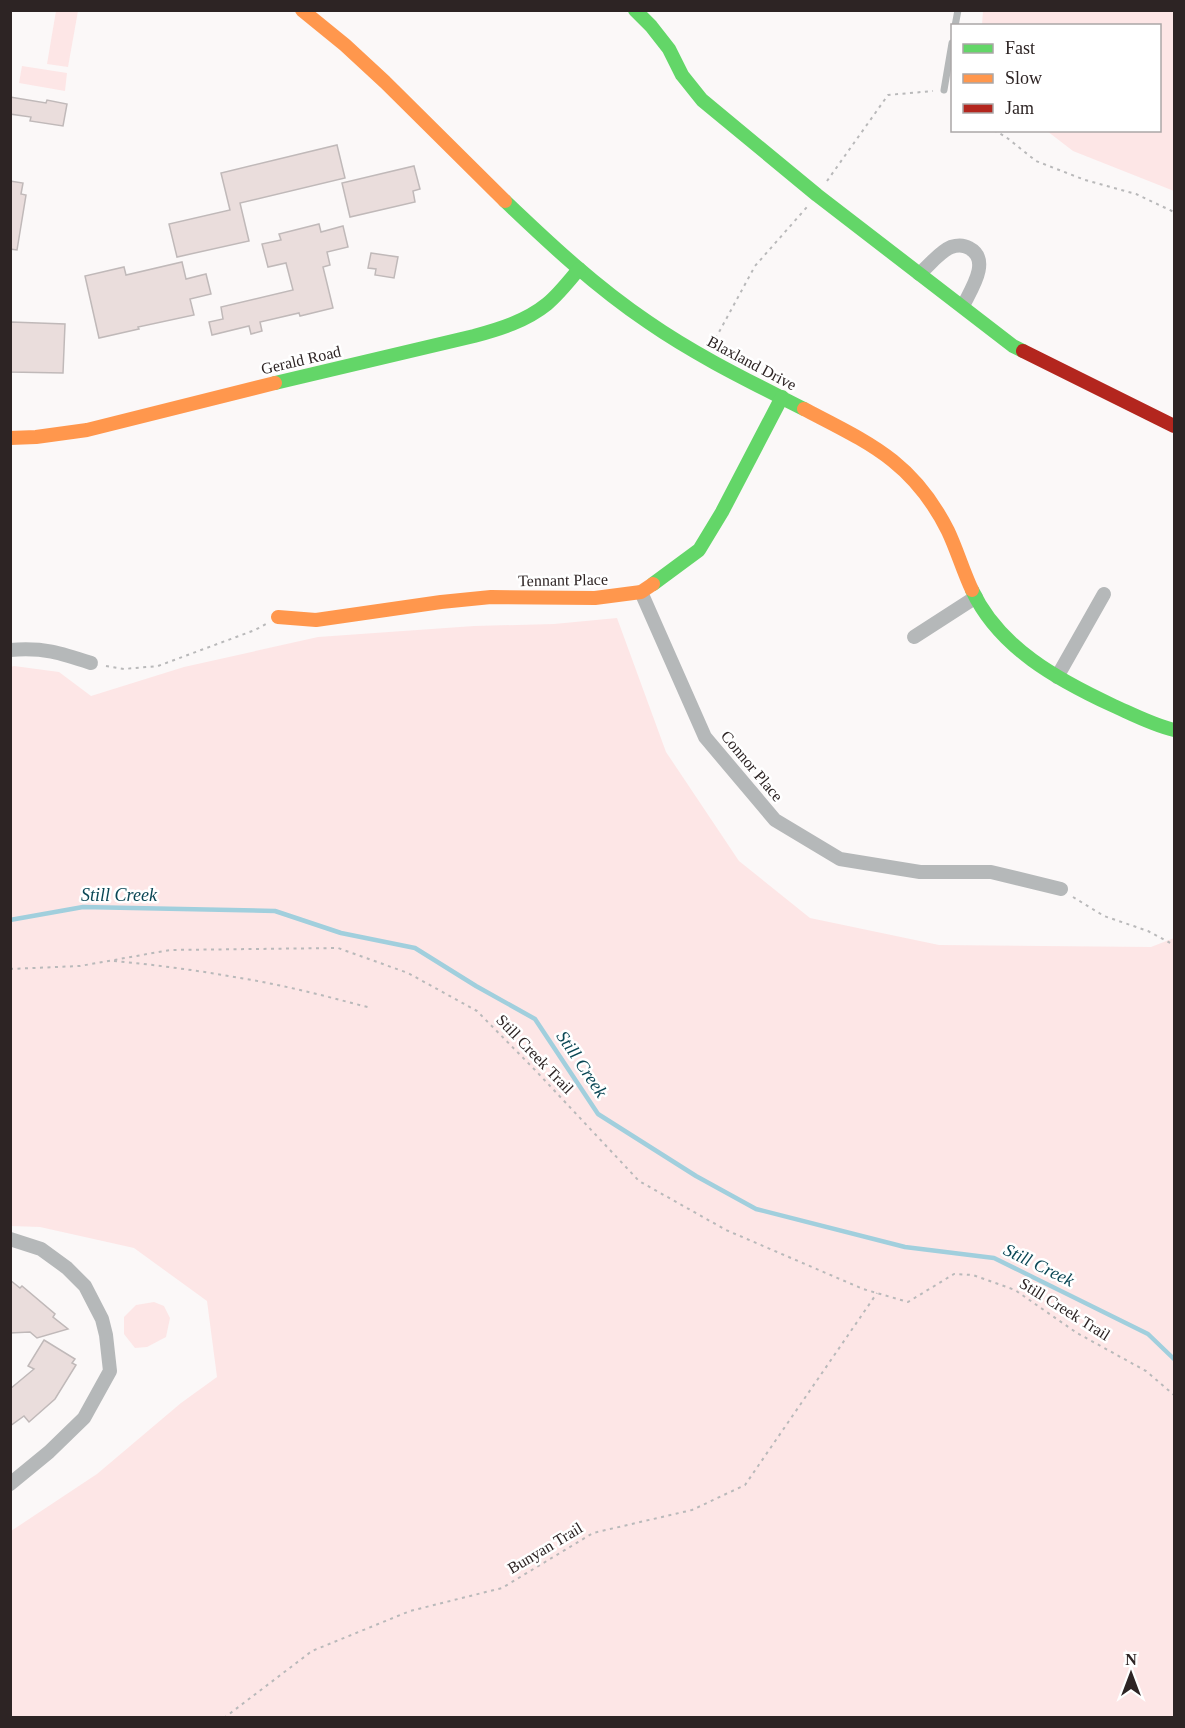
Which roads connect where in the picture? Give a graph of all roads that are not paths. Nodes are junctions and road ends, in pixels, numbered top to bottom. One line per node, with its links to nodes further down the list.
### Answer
1 (302, 10): 5 (street, Blaxland Drive)
2 (635, 10): 6 (street)
3 (951, 49): 4 (lane)
4 (944, 90)
5 (579, 269): 8 (street, Blaxland Drive); 10 (street, Gerald Road)
6 (919, 274): 7 (street); 7 (street)
7 (963, 306): 9 (street)
8 (782, 397): 11 (street, Tennant Place); 13 (street, Blaxland Drive)
9 (1174, 426)
10 (10, 438)
11 (641, 592): 14 (street, Tennant Place); 20 (street, Connor Place)
12 (1104, 594): 18 (street)
13 (976, 597): 15 (street); 18 (street, Blaxland Drive)
14 (278, 617)
15 (914, 637)
16 (10, 650): 17 (street)
17 (91, 663)
18 (1057, 677): 19 (street, Blaxland Drive)
19 (1174, 730)
20 (1061, 889)
21 (10, 1239): 22 (street)
22 (10, 1484)

